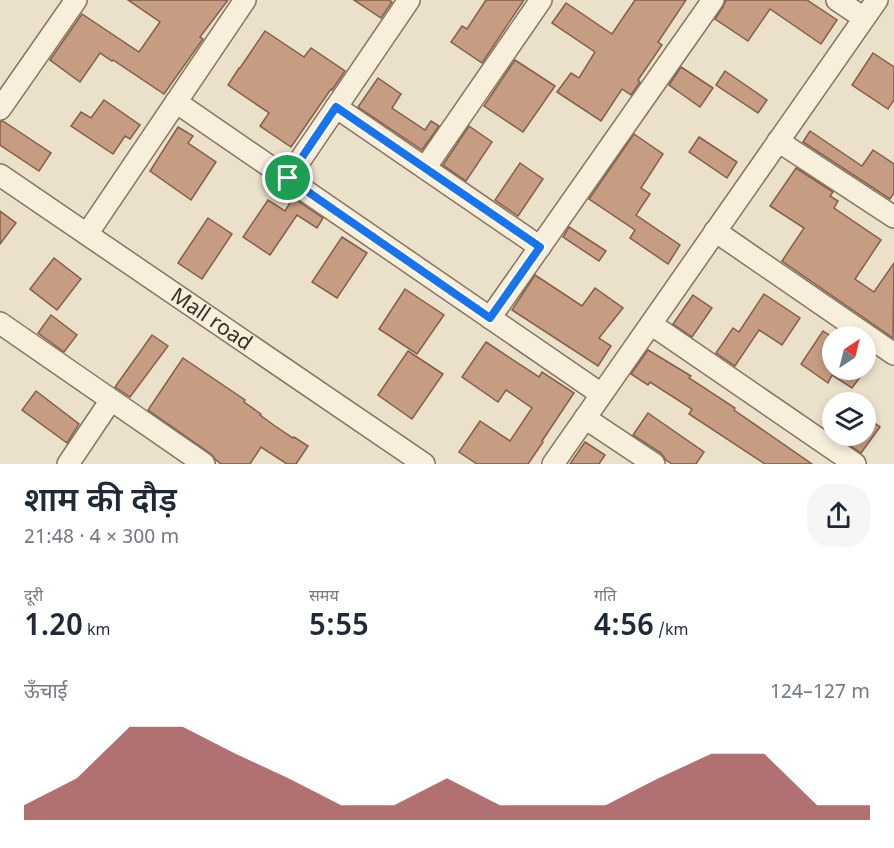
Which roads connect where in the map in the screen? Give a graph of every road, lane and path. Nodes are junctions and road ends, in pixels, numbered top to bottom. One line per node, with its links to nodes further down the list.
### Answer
1 (76, 0): 11 (street)
2 (245, 0): 9 (street)
3 (409, 0): 10 (street)
4 (541, 0): 13 (street)
5 (713, 0): 19 (street)
6 (837, 0): 8 (street)
7 (877, 0): 8 (street)
8 (864, 18): 12 (street)
9 (176, 102): 14 (street); 18 (street)
10 (336, 107): 13 (street); 14 (street)
11 (0, 109)
12 (778, 141): 16 (street); 17 (street)
13 (425, 168): 19 (street)
14 (288, 178): 20 (street)
15 (2, 180): 18 (street, Mall road)
16 (893, 214)
17 (715, 231): 22 (street); 23 (street)
18 (87, 234): 29 (street, Mall road)
19 (540, 247): 20 (street)
20 (490, 318): 24 (street)
21 (0, 323): 25 (street)
22 (651, 324): 24 (street); 32 (street)
23 (894, 354)
24 (601, 394): 26 (street)
25 (111, 400): 27 (street); 28 (street)
26 (585, 418): 30 (street); 31 (street)
27 (68, 464)
28 (204, 464)
29 (424, 464)
30 (553, 464)
31 (654, 464)
32 (855, 464)

